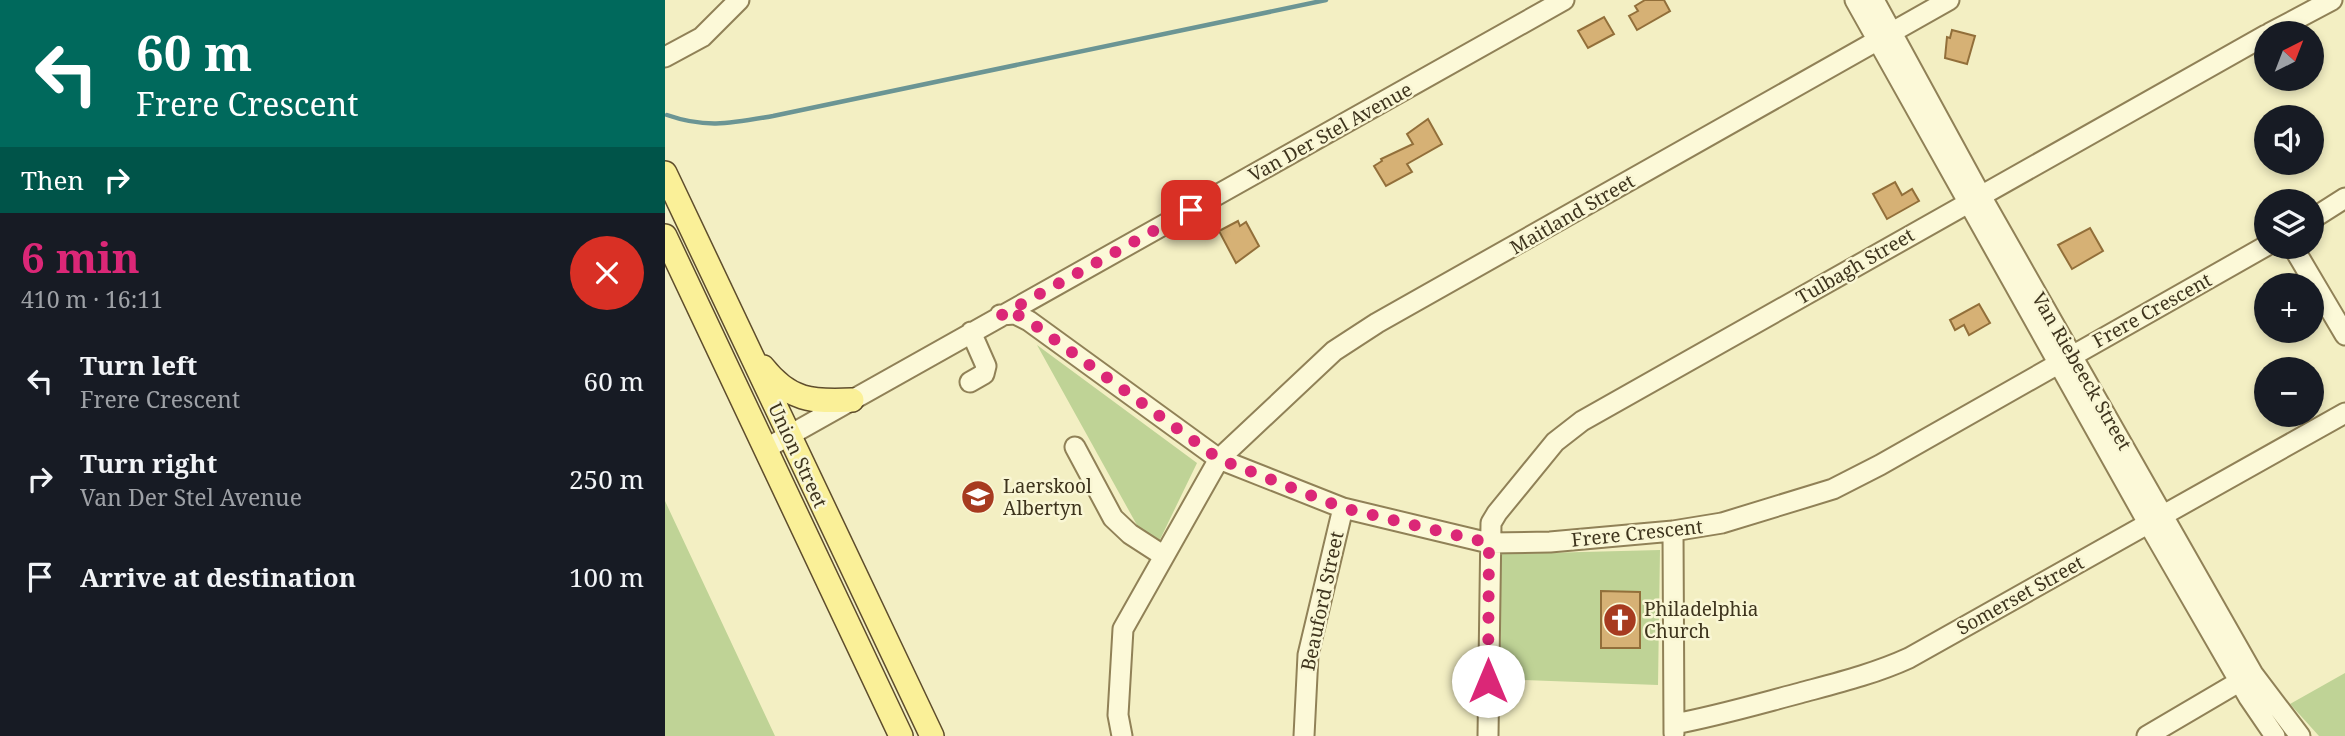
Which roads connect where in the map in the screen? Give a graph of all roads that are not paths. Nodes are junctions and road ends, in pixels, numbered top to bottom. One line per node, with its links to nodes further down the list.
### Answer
1 (739, 0): 10 (street)
2 (1565, 0): 18 (street, Van Der Stel Avenue)
3 (1855, 0): 8 (street, Van Riebeeck Street)
4 (1874, 0): 8 (street, Van Riebeeck Street)
5 (1949, 0): 8 (street, Maitland Street)
6 (2332, 0): 7 (street, Tulbagh Street)
7 (2292, 21)
8 (1885, 36): 13 (street, Van Riebeeck Street); 29 (street, Maitland Street)
9 (2254, 42): 13 (street, Tulbagh Street)
10 (665, 57)
11 (665, 173): 21 (main road, Union Street)
12 (2345, 198): 14 (street)
13 (1975, 200): 22 (street, Van Riebeeck Street); 33 (street, Tulbagh Street)
14 (2324, 211)
15 (665, 236): 28 (main road, Union Street)
16 (2254, 253): 22 (street, Frere Crescent)
17 (2300, 259): 20 (street)
18 (1000, 316): 19 (street, Van Der Stel Avenue); 29 (street, Frere Crescent)
19 (971, 332): 23 (street); 24 (street, Van Der Stel Avenue)
20 (2345, 335)
21 (746, 345): 24 (main road); 26 (main road, Union Street)
22 (2066, 359): 31 (street, Van Riebeeck Street); 32 (street, Frere Crescent)
23 (970, 382)
24 (852, 400): 26 (street, Van Der Stel Avenue)
25 (2345, 413): 31 (street, Somerset Street)
26 (789, 437): 28 (street, Van Der Stel Avenue); 38 (main road, Union Street)
27 (1075, 447): 34 (street)
28 (765, 449): 37 (main road, Union Street)
29 (1219, 459): 30 (street, Frere Crescent); 34 (street, Maitland Street)
30 (1343, 508): 33 (street, Frere Crescent); 40 (street, Beauford Street)
31 (2156, 519): 35 (street, Van Riebeeck Street); 36 (street, Somerset Street)
32 (1673, 531): 33 (street, Frere Crescent); 36 (street)
33 (1489, 543): 41 (street, Tulbagh Street)
34 (1164, 556): 39 (street, Maitland Street)
35 (2246, 678): 42 (street); 43 (street, Van Riebeeck Street); 44 (street, Van Riebeeck Street)
36 (1674, 730)
37 (901, 736)
38 (932, 736)
39 (1122, 736)
40 (1304, 736)
41 (1488, 736)
42 (2147, 736)
43 (2275, 736)
44 (2299, 736)

